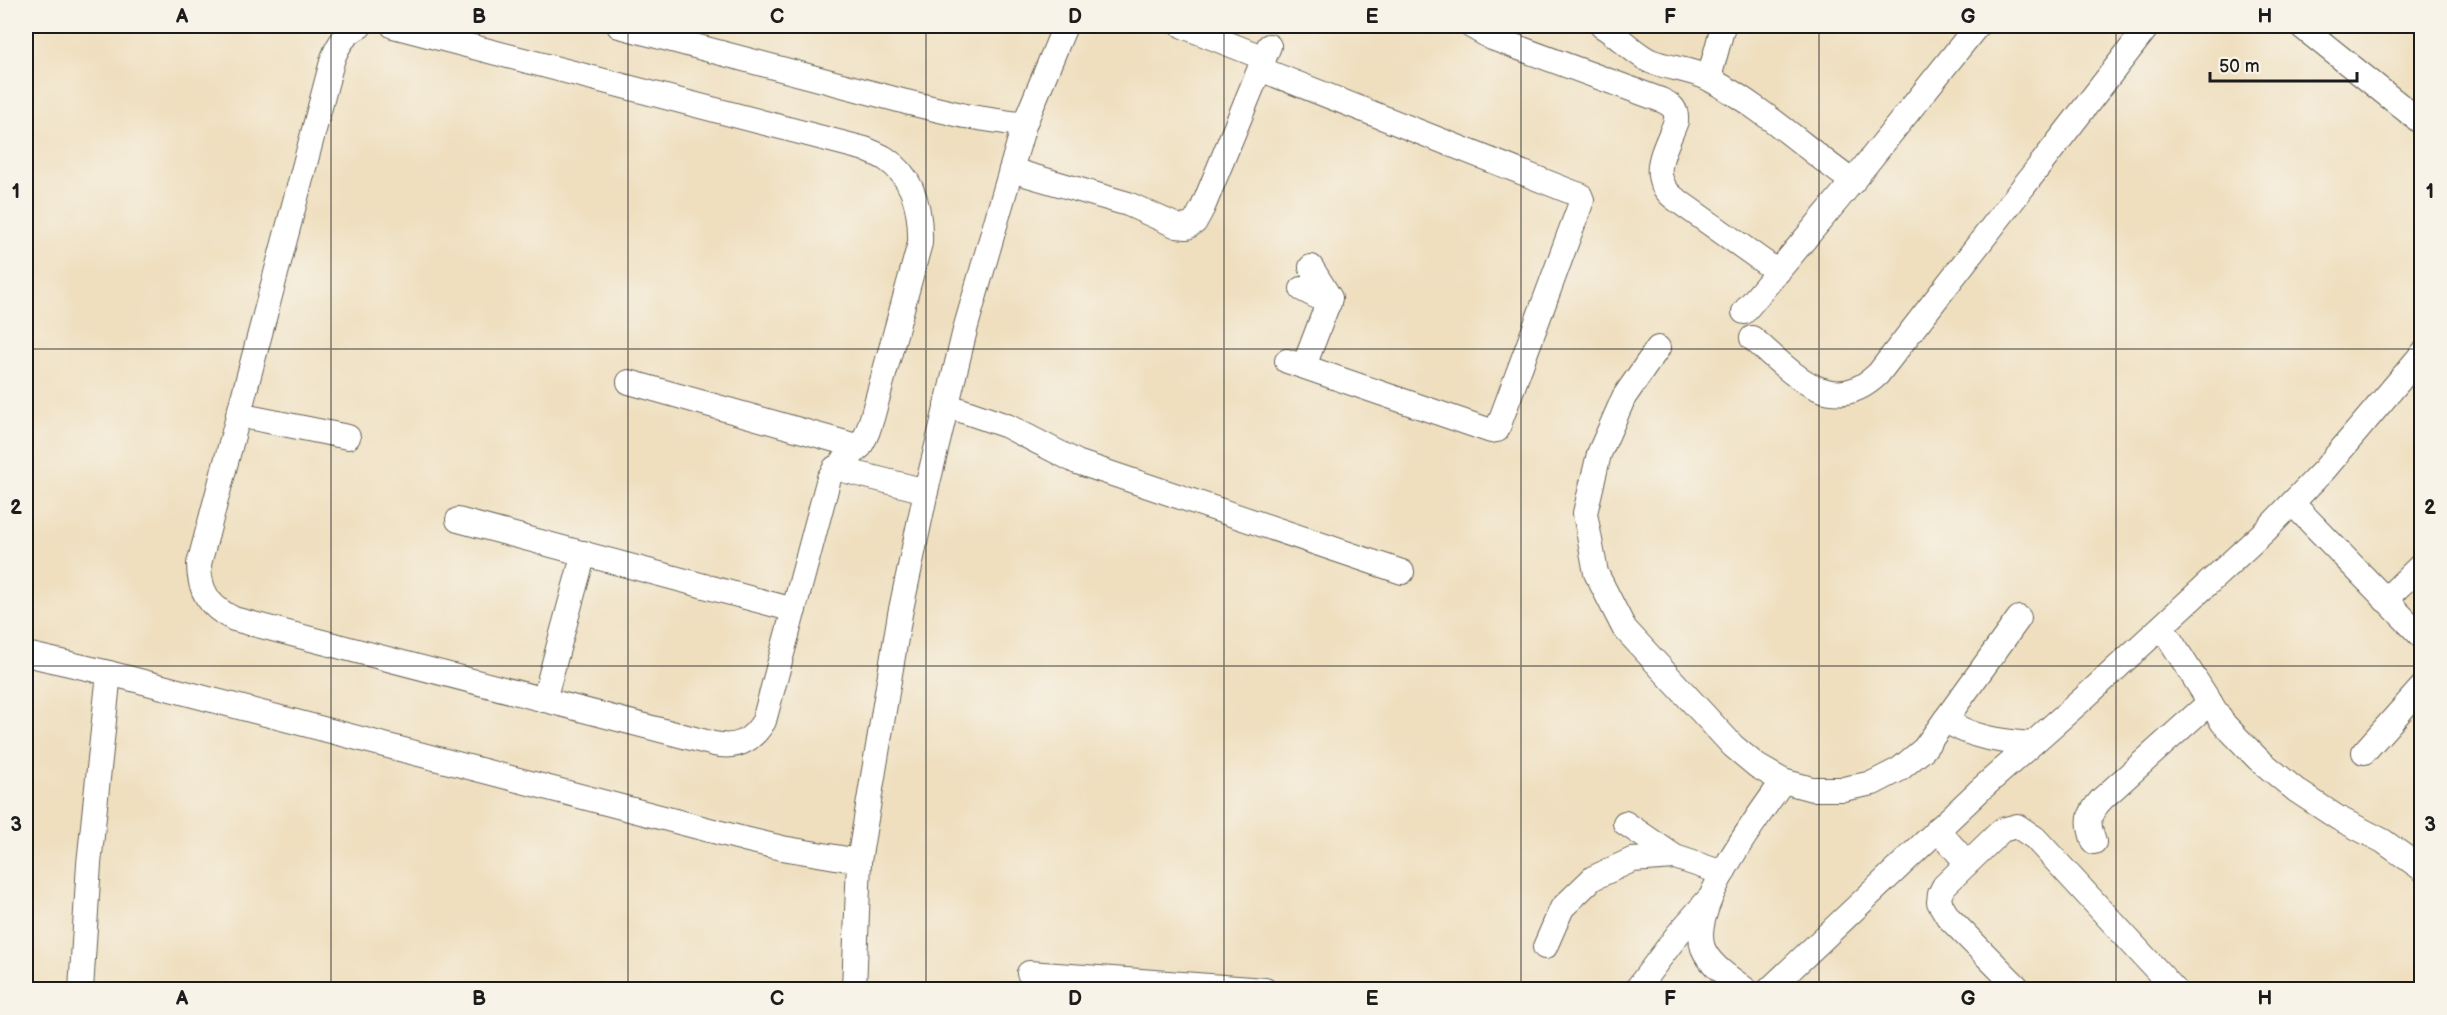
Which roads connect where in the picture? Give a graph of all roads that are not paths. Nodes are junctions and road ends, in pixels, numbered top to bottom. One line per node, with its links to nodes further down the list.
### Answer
1 (360, 26): 26 (street)
2 (393, 26): 28 (street)
3 (619, 26): 15 (street)
4 (1065, 26): 15 (street)
5 (1183, 26): 12 (street)
6 (1471, 26): 18 (street)
7 (1602, 26): 13 (street)
8 (1722, 26): 13 (street)
9 (1977, 26): 17 (street)
10 (2148, 26): 21 (street)
11 (2301, 26): 14 (street)
12 (1264, 58): 16 (street); 19 (street)
13 (1709, 78): 17 (street)
14 (2421, 123)
15 (1024, 125): 16 (street)
16 (1011, 170): 25 (street)
17 (1852, 182): 18 (street)
18 (1778, 272): 20 (street)
19 (1307, 278)
20 (1744, 312)
21 (1752, 338)
22 (1658, 348): 49 (street)
23 (2421, 354): 31 (street)
24 (629, 382): 28 (street)
25 (946, 405): 30 (street); 35 (street)
26 (238, 415): 27 (street); 44 (street)
27 (348, 437)
28 (860, 447): 29 (street)
29 (835, 468): 30 (street); 37 (street)
30 (926, 491): 54 (street)
31 (2292, 503): 36 (street); 39 (street)
32 (458, 520): 33 (street)
33 (584, 553): 37 (street); 44 (street)
34 (2421, 564): 36 (street)
35 (1402, 572)
36 (2385, 600): 40 (street)
37 (794, 610): 44 (street)
38 (2019, 618): 46 (street)
39 (2162, 627): 45 (street); 47 (street)
40 (2421, 637)
41 (26, 654): 42 (street)
42 (109, 673): 54 (street); 62 (street)
43 (2421, 687): 48 (street)
44 (544, 700)
45 (2210, 702): 52 (street); 56 (street)
46 (1945, 720): 47 (street); 49 (street)
47 (2031, 744): 51 (street)
48 (2364, 752)
49 (1783, 781): 57 (street)
50 (1625, 823): 53 (street)
51 (1937, 829): 55 (street); 67 (street)
52 (2094, 842)
53 (1675, 857): 57 (street); 59 (street)
54 (859, 861): 63 (street)
55 (1967, 863): 68 (street); 69 (street)
56 (2421, 868)
57 (1723, 873): 58 (street)
58 (1711, 896): 65 (street); 66 (street)
59 (1545, 948)
60 (1029, 973): 61 (street)
61 (1131, 985): 64 (street)
62 (81, 990)
63 (854, 990)
64 (1265, 990)
65 (1636, 990)
66 (1746, 990)
67 (1769, 990)
68 (2020, 990)
69 (2175, 990)

